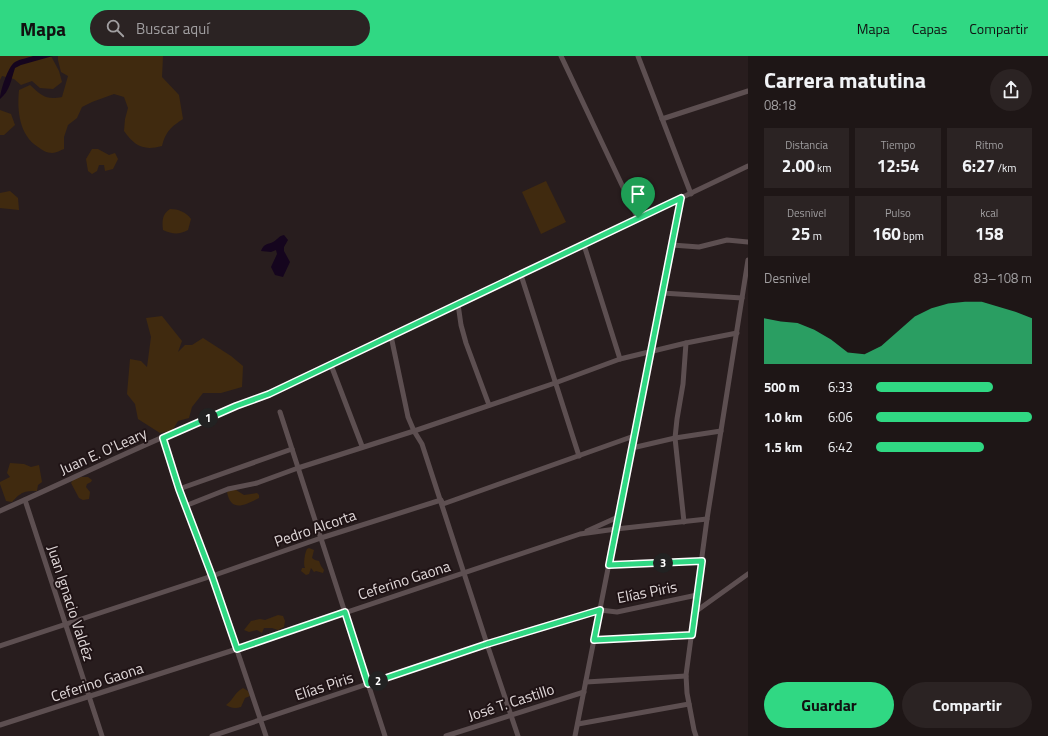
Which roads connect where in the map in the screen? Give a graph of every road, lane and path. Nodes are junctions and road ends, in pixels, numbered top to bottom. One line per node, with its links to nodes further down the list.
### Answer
1 (560, 56): 8 (street)
2 (638, 56): 4 (street)
3 (748, 91): 4 (street)
4 (662, 119): 6 (street)
5 (748, 166): 6 (street, Juan E. O'Leary)
6 (691, 194): 7 (street, Juan E. O'Leary)
7 (681, 198): 8 (street, Juan E. O'Leary); 11 (street)
8 (638, 218): 10 (street, Juan E. O'Leary)
9 (748, 242): 11 (street)
10 (584, 245): 13 (street, Juan E. O'Leary); 21 (street)
11 (672, 245): 14 (street)
12 (748, 260): 15 (street)
13 (521, 275): 16 (street, Juan E. O'Leary); 23 (street)
14 (662, 293): 15 (street); 20 (street)
15 (742, 298): 17 (street)
16 (458, 304): 18 (street, Juan E. O'Leary); 24 (street)
17 (737, 333): 19 (street); 27 (street)
18 (392, 336): 22 (street, Juan E. O'Leary); 26 (street)
19 (686, 343): 20 (street); 30 (street)
20 (651, 351): 21 (street); 28 (street)
21 (620, 359): 23 (street)
22 (331, 365): 29 (street, Juan E. O'Leary); 31 (street)
23 (555, 383): 24 (street); 34 (street)
24 (488, 405): 26 (street)
25 (280, 412): 33 (street)
26 (414, 431): 31 (street); 38 (street)
27 (721, 431): 30 (street); 42 (street)
28 (634, 436): 32 (street); 34 (street, Pedro Alcorta)
29 (163, 438): 36 (street); 37 (street, Juan E. O'Leary)
30 (675, 438): 32 (street); 43 (street)
31 (362, 446): 35 (street)
32 (632, 448): 41 (street)
33 (292, 449): 35 (street); 36 (street)
34 (579, 456): 38 (street, Pedro Alcorta)
35 (298, 468): 39 (street); 46 (street)
36 (179, 489): 39 (street)
37 (25, 500): 40 (street, Juan E. O'Leary); 56 (street, Juan Ignacio Valdéz)
38 (441, 500): 46 (street, Pedro Alcorta); 49 (street)
39 (185, 506): 51 (street)
40 (0, 511)
41 (618, 517): 44 (street); 45 (street)
42 (707, 519): 43 (street, Ceferino Gaona); 47 (street)
43 (684, 522): 44 (street, Ceferino Gaona)
44 (616, 529): 45 (street, Ceferino Gaona); 48 (street)
45 (580, 534): 49 (street, Ceferino Gaona)
46 (321, 538): 51 (street, Pedro Alcorta); 54 (street)
47 (702, 561): 48 (street); 52 (street)
48 (609, 565): 53 (street)
49 (464, 572): 54 (street, Ceferino Gaona); 59 (street)
50 (748, 574): 55 (street)
51 (212, 576): 56 (street, Pedro Alcorta); 61 (street)
52 (697, 595): 53 (street, Elías Piris); 55 (street)
53 (600, 610): 58 (street); 59 (street, Elías Piris)
54 (345, 612): 61 (street, Ceferino Gaona); 64 (street)
55 (695, 612): 57 (street)
56 (66, 625): 60 (street, Pedro Alcorta); 66 (street, Juan Ignacio Valdéz)
57 (692, 635): 58 (street); 62 (street)
58 (594, 640): 63 (street)
59 (487, 644): 64 (street, Elías Piris); 68 (street)
60 (0, 646)
61 (237, 649): 66 (street, Ceferino Gaona); 69 (street)
62 (686, 676): 63 (street); 67 (street)
63 (586, 682): 65 (street)
64 (368, 684): 69 (street, Elías Piris); 75 (street)
65 (584, 692): 68 (street, José T. Castillo); 70 (street)
66 (89, 697): 71 (street, Ceferino Gaona); 72 (street, Juan Ignacio Valdéz)
67 (689, 704): 70 (street); 79 (street)
68 (511, 716): 76 (street, José T. Castillo); 77 (street)
69 (261, 720): 73 (street, Elías Piris); 74 (street)
70 (578, 724): 78 (street)
71 (0, 726)
72 (102, 736)
73 (212, 736)
74 (266, 736)
75 (385, 736)
76 (446, 736)
77 (518, 736)
78 (575, 736)
79 (695, 736)

